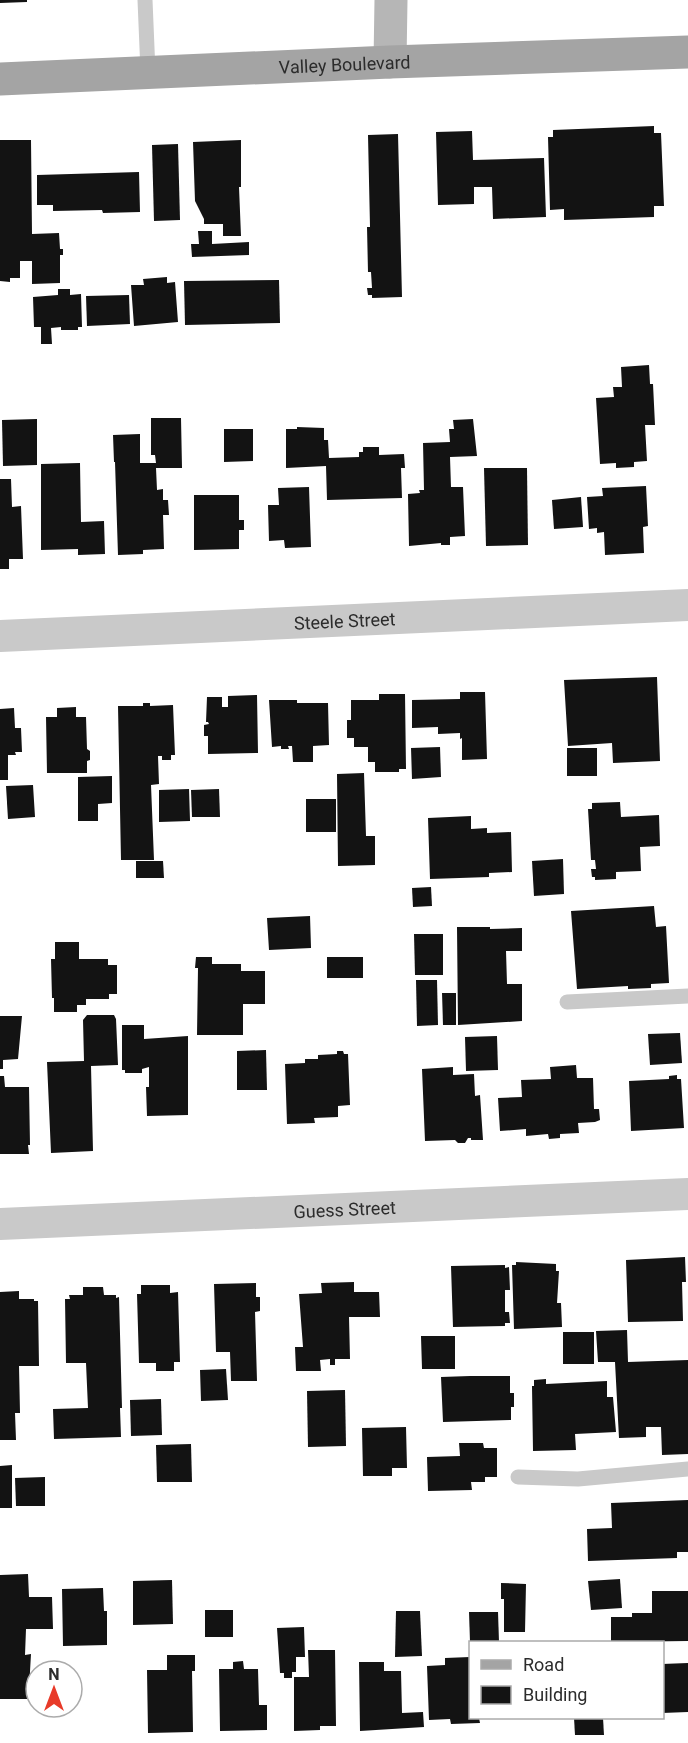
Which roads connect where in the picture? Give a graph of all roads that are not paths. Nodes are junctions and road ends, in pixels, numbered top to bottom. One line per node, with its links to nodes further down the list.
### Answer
1 (145, 0): 5 (lane)
2 (391, 0): 4 (main road)
3 (688, 52): 4 (main road, Valley Boulevard)
4 (390, 62): 5 (main road, Valley Boulevard)
5 (148, 72): 6 (main road, Valley Boulevard)
6 (0, 79)
7 (688, 605): 8 (street, Steele Street)
8 (0, 636)
9 (688, 996): 10 (lane)
10 (567, 1002)
11 (688, 1194): 12 (street, Guess Street)
12 (0, 1224)
13 (688, 1469): 14 (lane)
14 (518, 1477)

